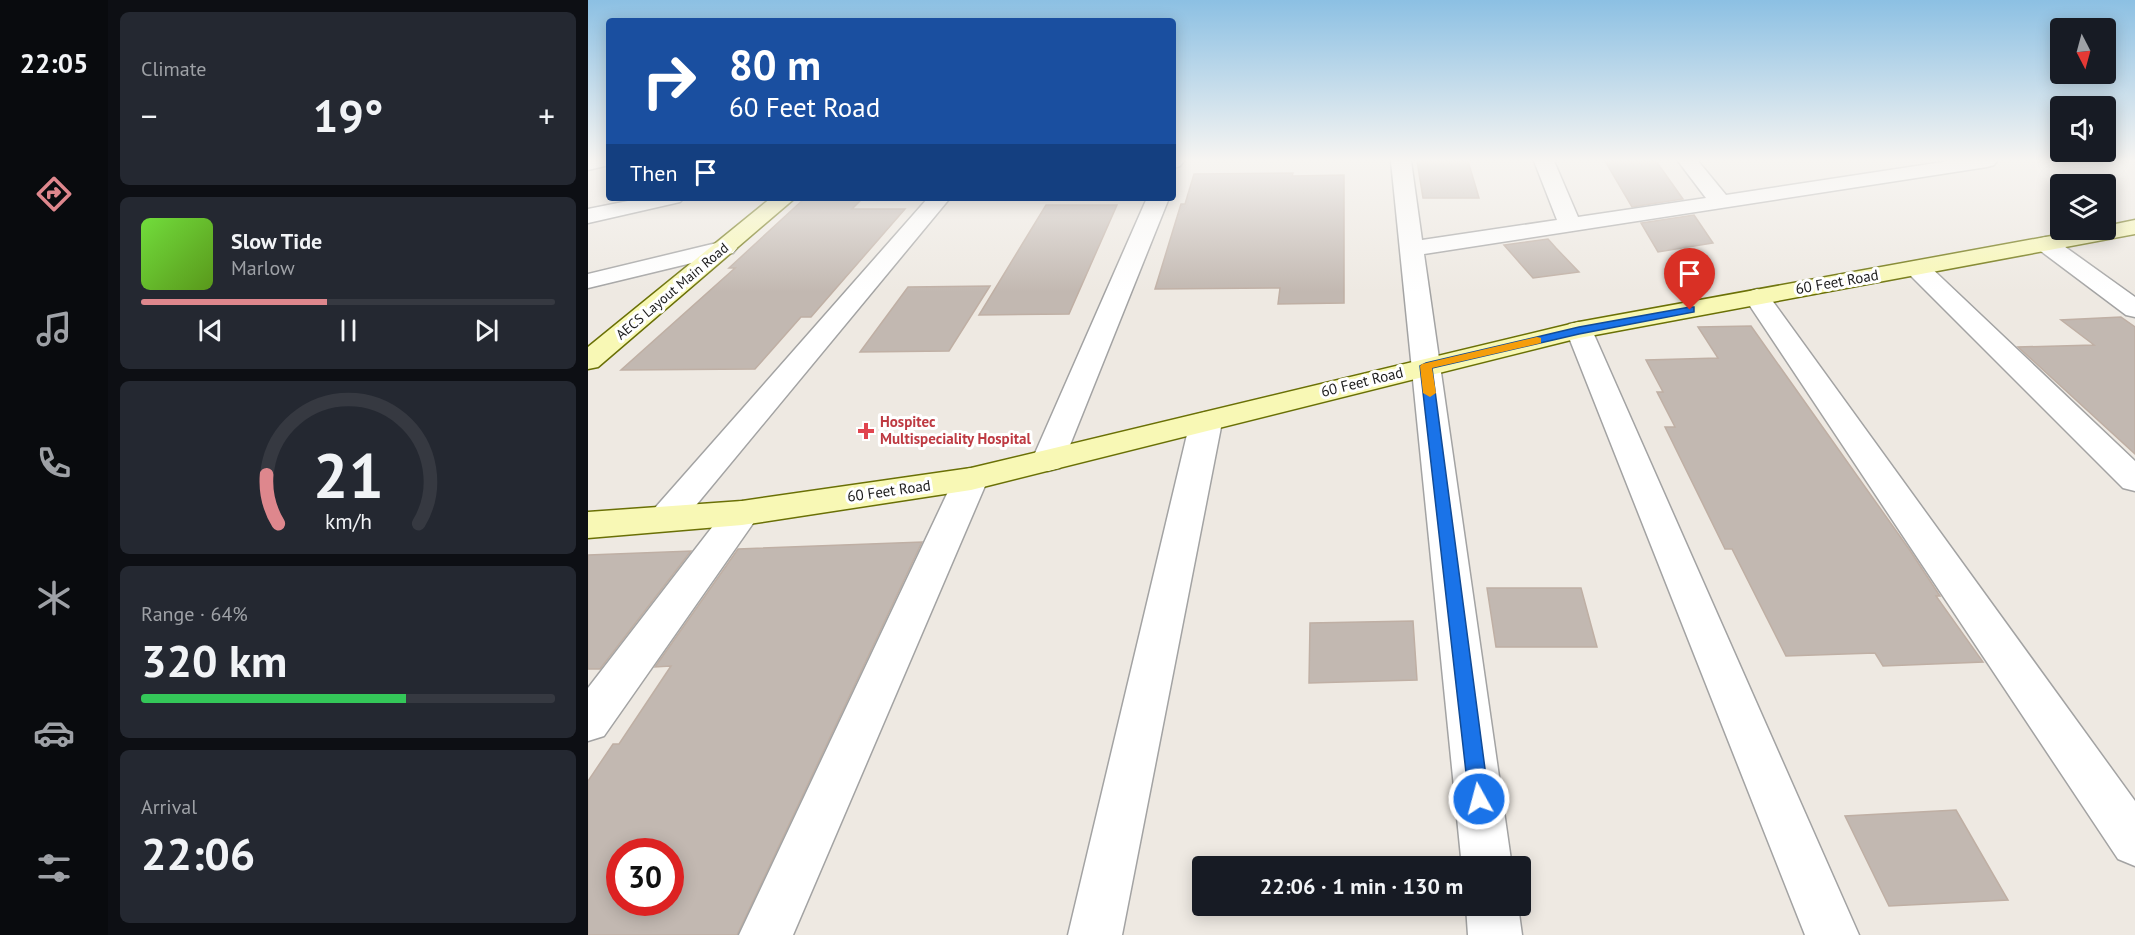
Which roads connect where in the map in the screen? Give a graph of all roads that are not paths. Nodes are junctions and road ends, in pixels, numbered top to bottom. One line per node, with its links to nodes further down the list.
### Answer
1 (642, 205): 8 (street)
2 (776, 205): 12 (street, AECS Layout Main Road)
3 (933, 205): 26 (street)
4 (1155, 205): 22 (street)
5 (1406, 205): 13 (street)
6 (1562, 205): 9 (street)
7 (1696, 205): 9 (street)
8 (588, 216)
9 (1570, 224): 13 (street)
10 (2135, 227): 11 (street, 60 Feet Road)
11 (2046, 244): 14 (street, 60 Feet Road); 17 (street)
12 (725, 248): 15 (street); 19 (street, AECS Layout Main Road)
13 (1412, 249): 20 (street)
14 (1917, 268): 16 (street, 60 Feet Road); 24 (street)
15 (588, 281)
16 (1757, 297): 18 (street, 60 Feet Road); 29 (street)
17 (2135, 309)
18 (1579, 330): 20 (street, 60 Feet Road); 35 (street)
19 (588, 361)
20 (1426, 366): 21 (street, 60 Feet Road); 30 (street)
21 (1206, 422): 22 (street, 60 Feet Road); 33 (street)
22 (1048, 460): 23 (street, 60 Feet Road)
23 (971, 479): 25 (street, 60 Feet Road); 32 (street)
24 (2135, 480)
25 (742, 513): 26 (street, 60 Feet Road); 28 (street)
26 (666, 518): 27 (street, 60 Feet Road)
27 (588, 525)
28 (588, 722)
29 (2135, 842)
30 (1486, 856)
31 (1493, 916): 34 (street)
32 (766, 935)
33 (1095, 935)
34 (1495, 935)
35 (1832, 935)

